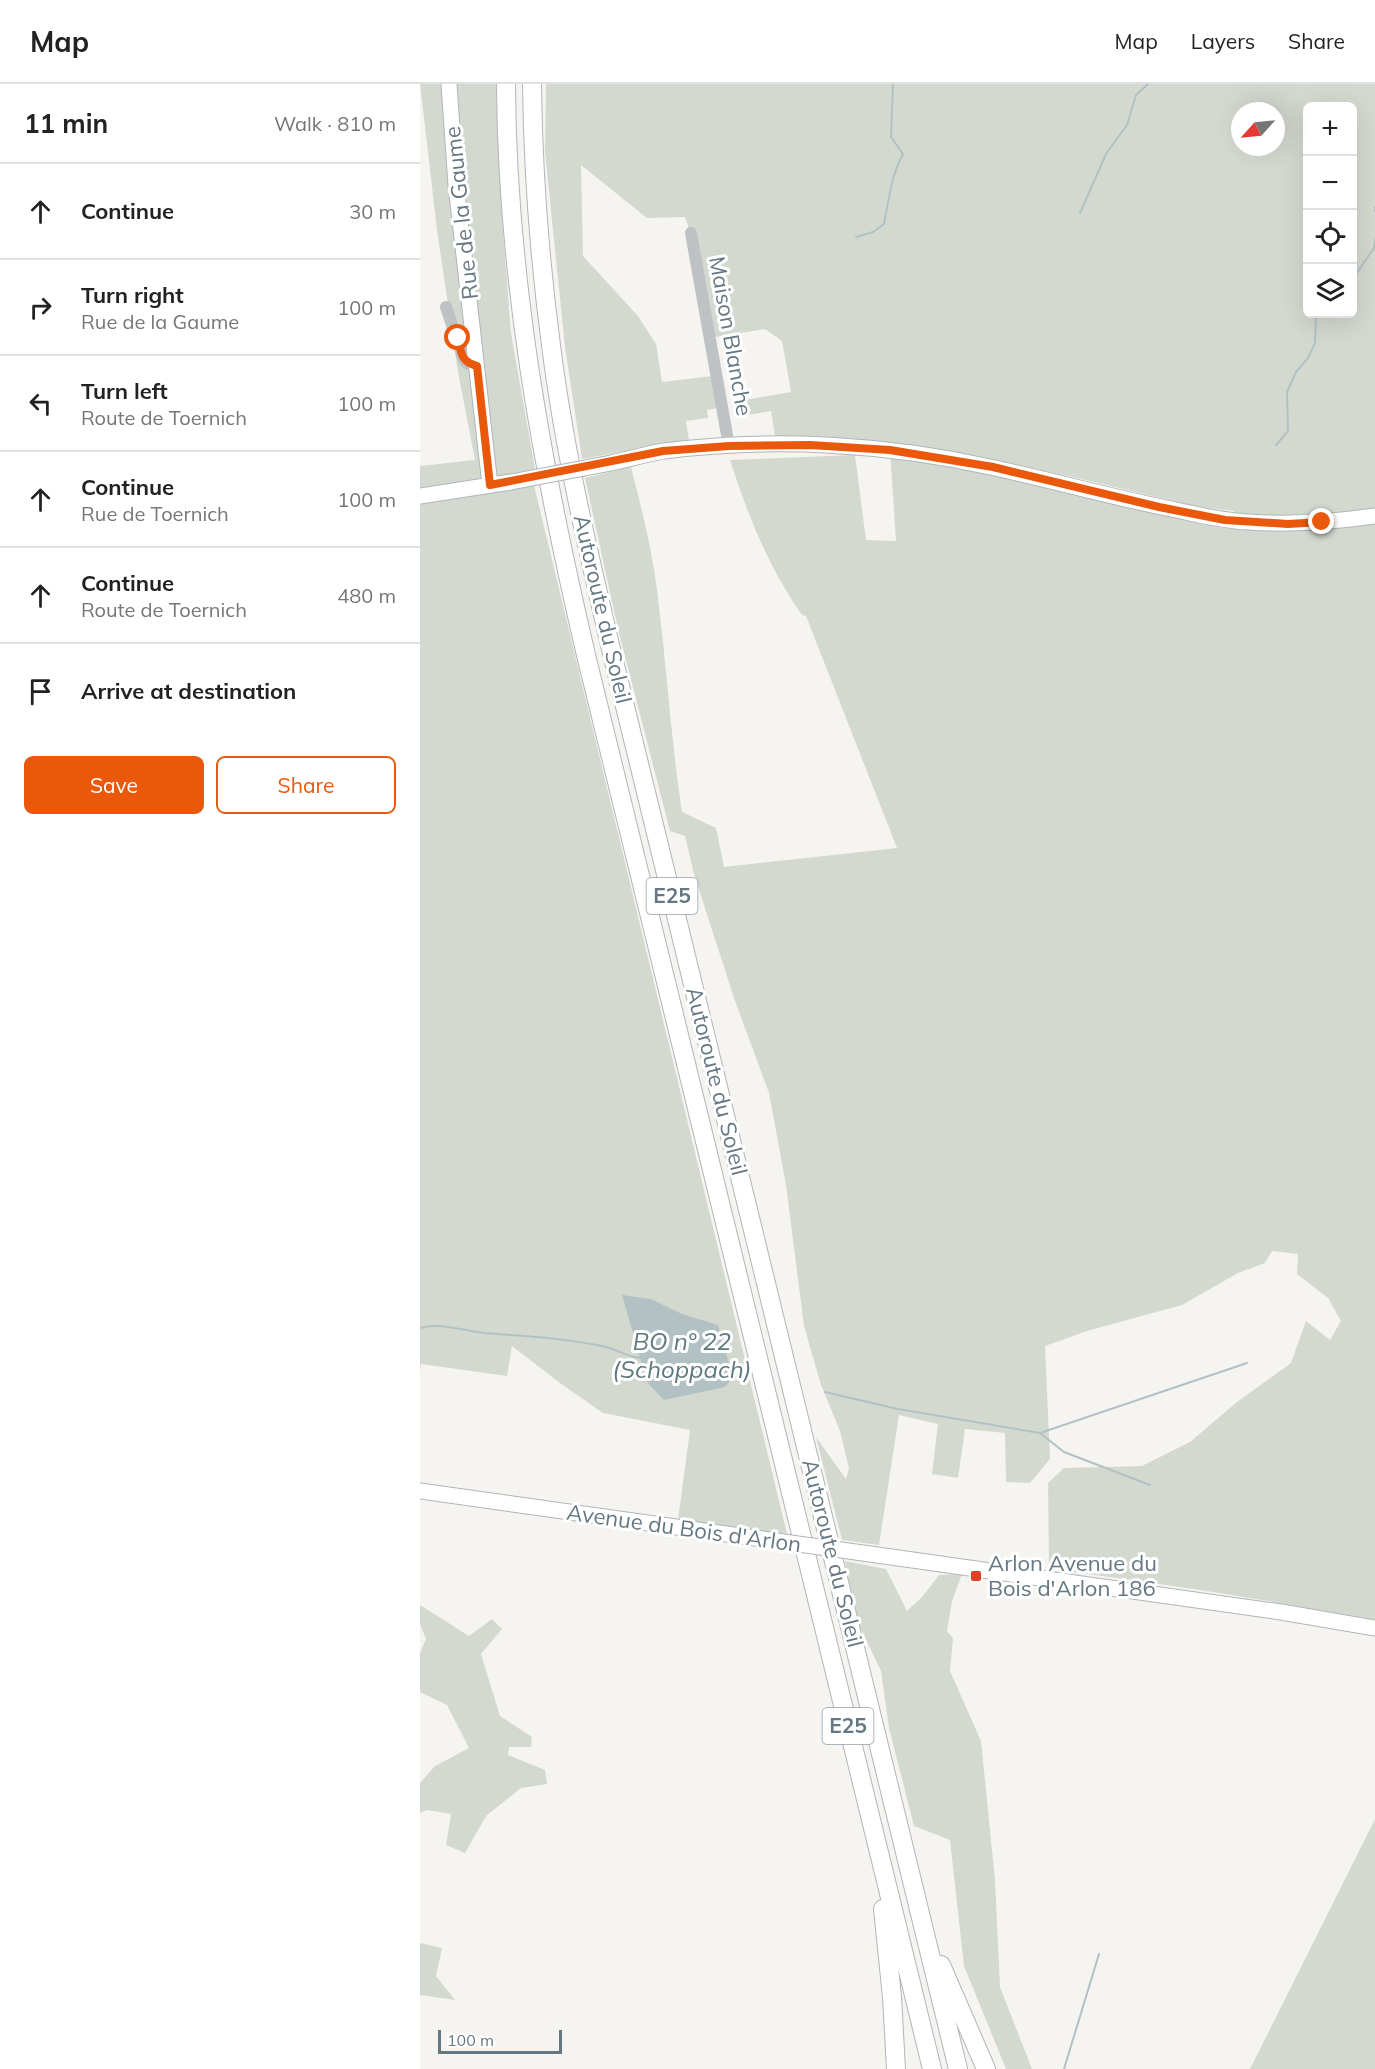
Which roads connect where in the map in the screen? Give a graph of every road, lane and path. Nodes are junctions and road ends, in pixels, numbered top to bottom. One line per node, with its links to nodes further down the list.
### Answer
1 (449, 84): 6 (main road, Rue de la Gaume)
2 (506, 84): 13 (highway, Autoroute du Soleil / E25)
3 (532, 84): 14 (highway, Autoroute du Soleil / E25)
4 (691, 233): 7 (street, Maison Blanche)
5 (446, 307): 6 (street)
6 (477, 366): 8 (main road, Rue de la Gaume)
7 (729, 446): 8 (main road, bridge); 10 (main road)
8 (490, 485): 9 (main road)
9 (420, 496)
10 (1375, 516)
11 (420, 1491): 12 (main road, Avenue du Bois d'Arlon, bridge)
12 (1375, 1628)
13 (883, 1871): 15 (highway); 16 (highway, Autoroute du Soleil / E25)
14 (927, 1937): 17 (highway, Autoroute du Soleil / E25); 18 (highway)
15 (896, 2069)
16 (932, 2069)
17 (958, 2069)
18 (987, 2069)

